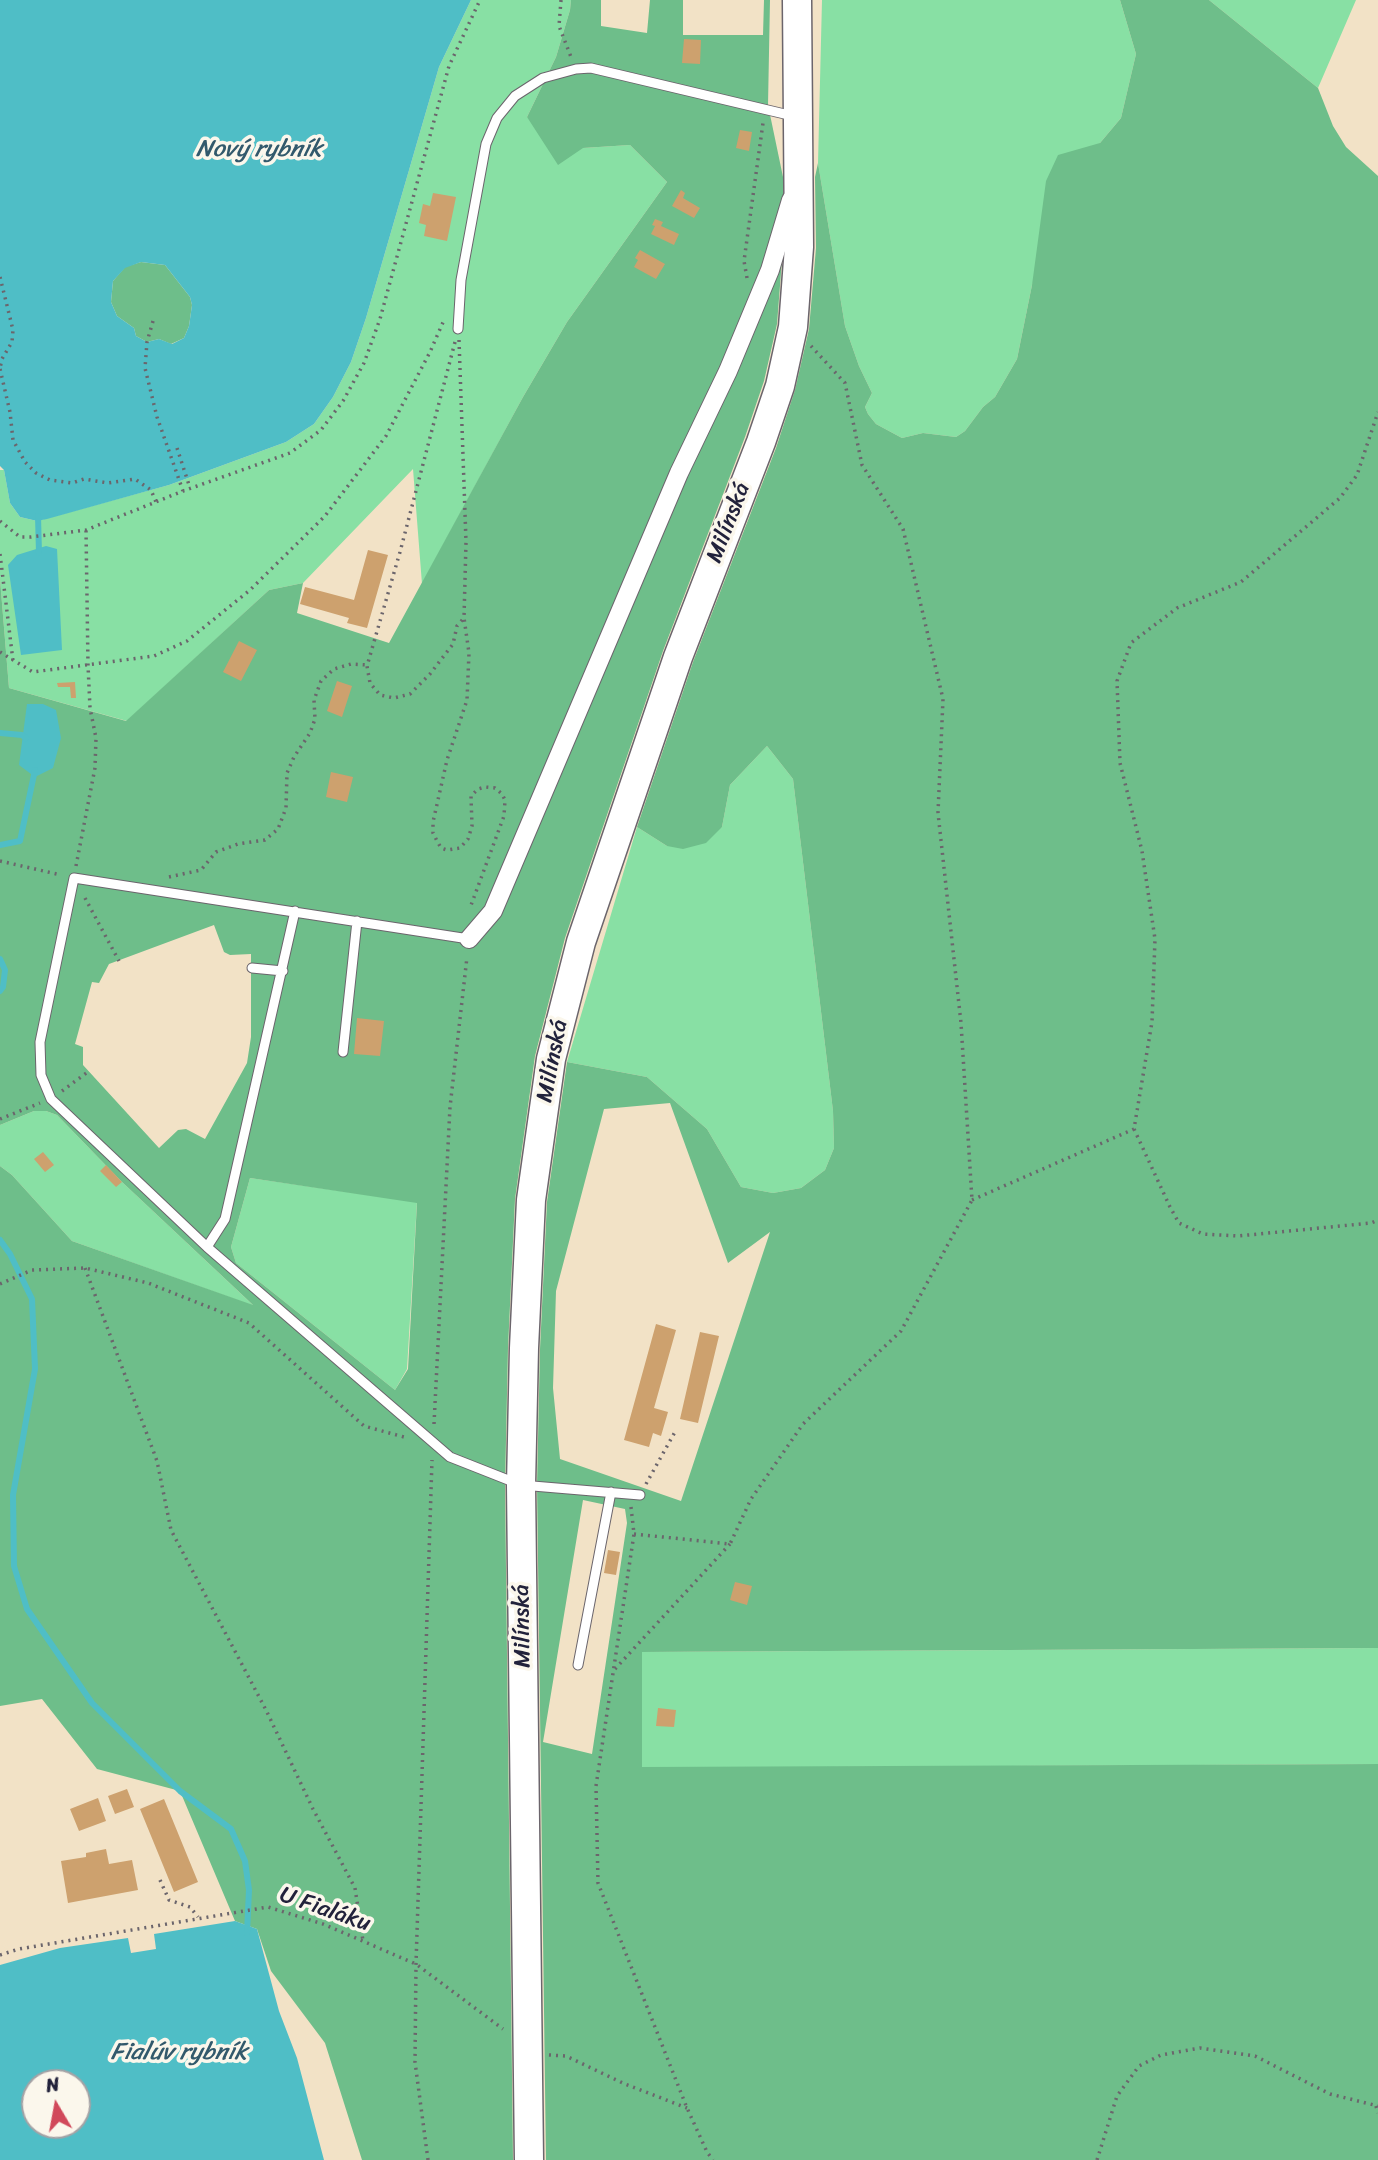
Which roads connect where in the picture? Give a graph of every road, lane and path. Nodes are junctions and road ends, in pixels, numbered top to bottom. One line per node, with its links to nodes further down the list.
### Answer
1 (480, 0): 16 (path)
2 (561, 0): 4 (path)
3 (797, 0): 5 (main road, Milínská)
4 (576, 69): 5 (lane); 12 (lane)
5 (785, 114): 6 (main road, Milínská); 8 (path)
6 (799, 177): 11 (main road, Milínská); 32 (street)
7 (0, 277): 13 (path)
8 (749, 287)
9 (446, 316): 25 (path)
10 (153, 321): 17 (path)
11 (793, 327): 41 (path); 48 (main road, Milínská)
12 (458, 329): 22 (path); 26 (path)
13 (0, 369): 18 (path)
14 (1378, 412): 40 (path)
15 (177, 448): 16 (path)
16 (190, 488): 17 (path)
17 (183, 491): 18 (path)
18 (156, 502): 20 (path)
19 (0, 521): 20 (path)
20 (86, 530): 25 (path)
21 (0, 554): 24 (path)
22 (464, 618): 26 (path); 32 (path)
23 (0, 652): 24 (path)
24 (13, 661): 25 (path)
25 (88, 665): 29 (path)
26 (367, 666): 28 (path)
27 (0, 861): 29 (path)
28 (162, 876)
29 (74, 878): 30 (lane); 33 (path); 38 (lane)
30 (295, 912): 31 (lane); 35 (lane)
31 (357, 920): 32 (lane); 36 (lane)
32 (468, 939): 47 (path)
33 (119, 961)
34 (252, 968): 35 (lane)
35 (283, 971): 43 (lane)
36 (343, 1052)
37 (89, 1071): 38 (path)
38 (51, 1099): 39 (path); 43 (lane)
39 (0, 1119)
40 (1134, 1129): 41 (path); 42 (path)
41 (972, 1200): 52 (path)
42 (1378, 1220)
43 (207, 1247): 47 (lane)
44 (85, 1268): 45 (path); 47 (path); 57 (path)
45 (0, 1284)
46 (676, 1430): 50 (path)
47 (433, 1444): 48 (lane); 59 (path)
48 (521, 1485): 49 (lane); 60 (main road, Milínská)
49 (611, 1492): 50 (lane); 53 (lane)
50 (635, 1494): 51 (path)
51 (634, 1534): 52 (path); 54 (path)
52 (730, 1544): 54 (path)
53 (578, 1665)
54 (614, 1671): 62 (path)
55 (160, 1880): 56 (path)
56 (198, 1917): 57 (path, U Fialáku); 58 (path, U Fialáku)
57 (363, 1941): 59 (path, U Fialáku)
58 (0, 1955)
59 (416, 1964): 60 (path, U Fialáku); 64 (path)
60 (535, 2051): 62 (path); 65 (main road, Milínská)
61 (1377, 2106): 63 (path); 67 (path)
62 (687, 2108): 66 (path)
63 (1378, 2113)
64 (428, 2160)
65 (529, 2160)
66 (713, 2160)
67 (1097, 2160)

